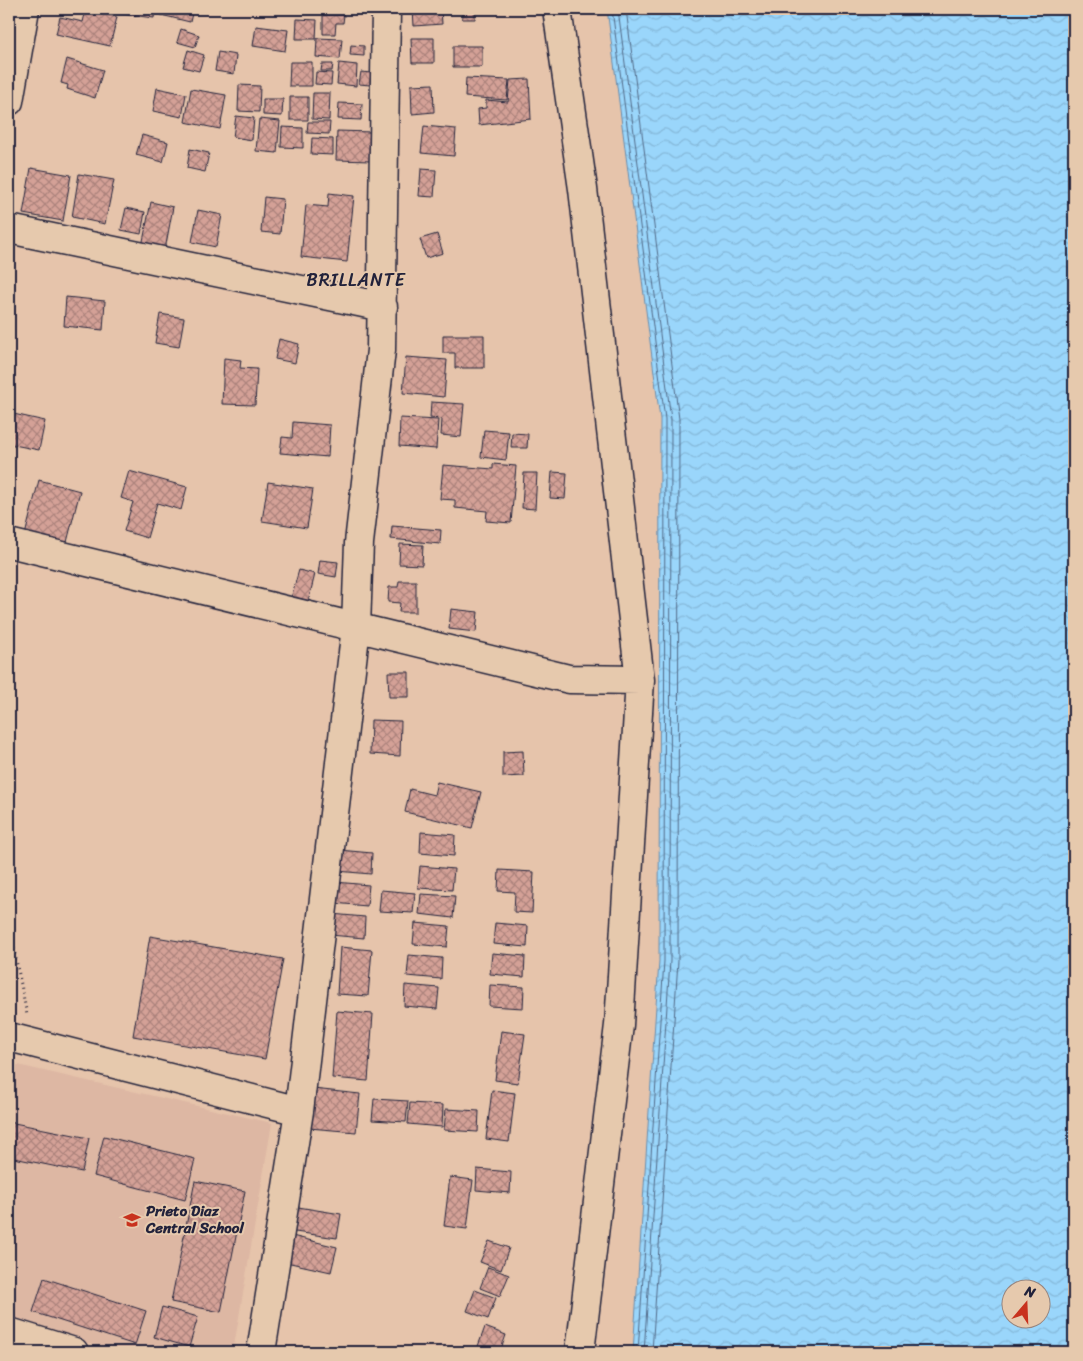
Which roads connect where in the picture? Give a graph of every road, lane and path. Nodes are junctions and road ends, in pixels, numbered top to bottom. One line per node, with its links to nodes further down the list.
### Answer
1 (25, 9): 4 (street)
2 (386, 9): 6 (street)
3 (557, 9): 9 (street)
4 (9, 101)
5 (9, 230): 6 (street)
6 (383, 307): 8 (street)
7 (9, 543): 8 (street)
8 (356, 627): 9 (street); 12 (street)
9 (640, 680): 16 (street)
10 (9, 924): 11 (path)
11 (20, 1040): 12 (street)
12 (299, 1111): 15 (street)
13 (9, 1332): 14 (street)
14 (74, 1352)
15 (261, 1352)
16 (580, 1352)

